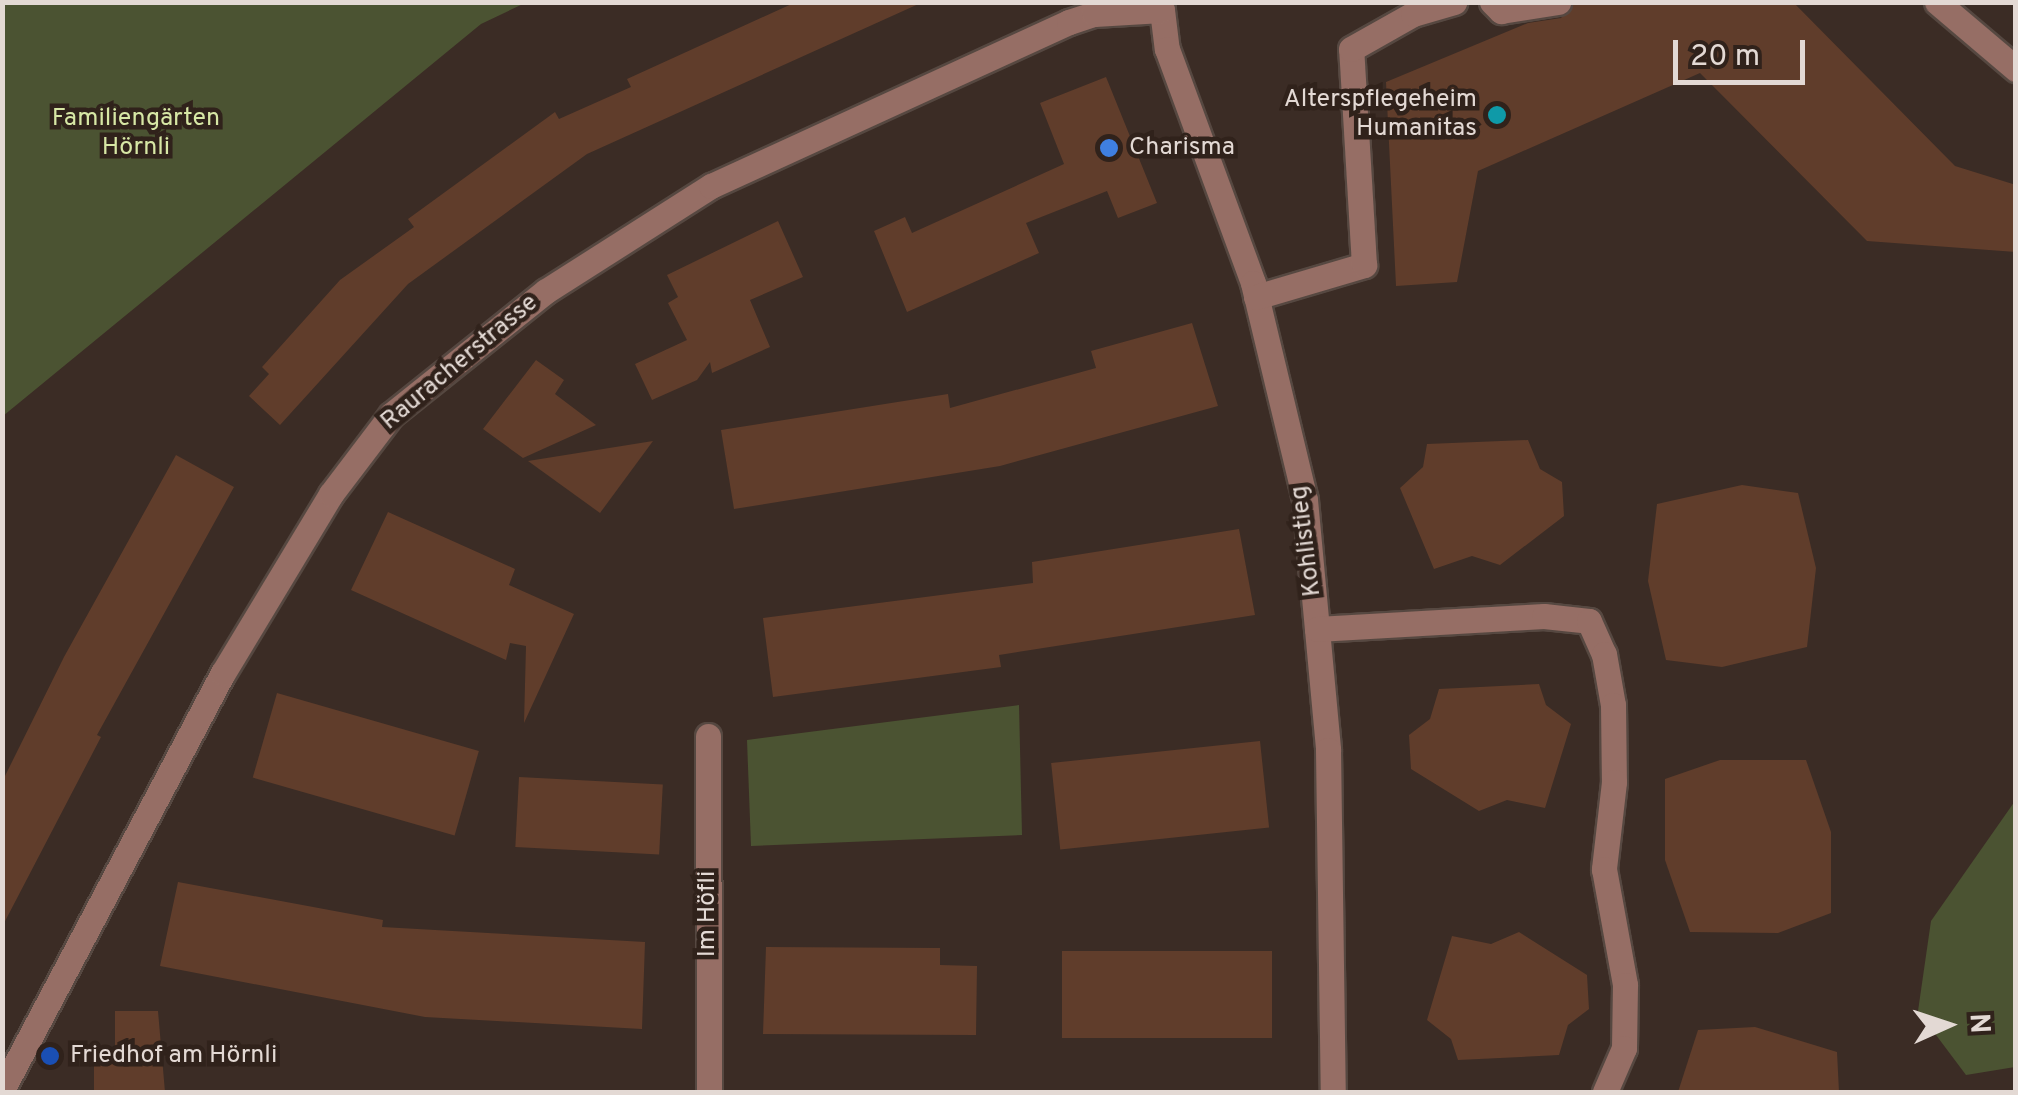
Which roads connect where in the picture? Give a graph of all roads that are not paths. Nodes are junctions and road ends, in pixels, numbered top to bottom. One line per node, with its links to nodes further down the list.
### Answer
1 (1454, 2): 6 (street)
2 (1492, 2): 3 (street)
3 (1558, 2)
4 (1937, 2): 7 (street)
5 (1165, 6): 8 (street, Kohlistieg); 11 (street, Rauracherstrasse)
6 (1394, 12): 8 (street)
7 (2016, 69)
8 (1256, 297): 9 (street, Kohlistieg)
9 (1317, 630): 13 (street, Kohlistieg); 14 (street)
10 (708, 736): 12 (street, Im Höfli)
11 (2, 1090)
12 (708, 1092)
13 (1333, 1092)
14 (1606, 1092)

